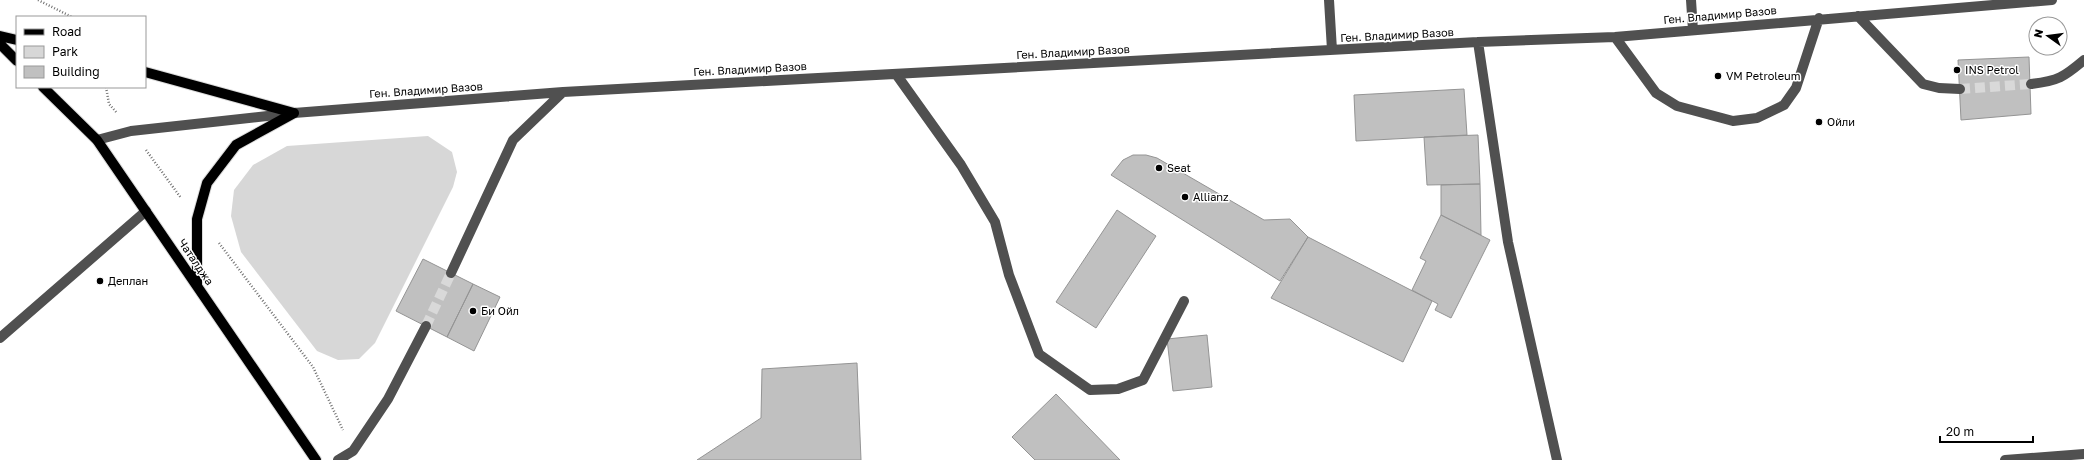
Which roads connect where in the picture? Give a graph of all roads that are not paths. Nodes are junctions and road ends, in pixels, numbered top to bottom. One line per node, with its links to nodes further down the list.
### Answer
1 (1329, 0): 12 (street)
2 (1691, 0): 6 (street)
3 (2052, 0): 4 (street, Ген. Владимир Вазов)
4 (1858, 16): 5 (street, Ген. Владимир Вазов); 19 (street)
5 (1819, 18): 6 (street, Ген. Владимир Вазов); 8 (street)
6 (1693, 30): 8 (street, Ген. Владимир Вазов)
7 (0, 36): 9 (main road)
8 (1614, 37): 10 (street, Ген. Владимир Вазов)
9 (16, 40)
10 (1478, 42): 12 (street, Ген. Владимир Вазов); 32 (street)
11 (0, 44): 13 (main road)
12 (1332, 50): 16 (street, Ген. Владимир Вазов)
13 (16, 60)
14 (2084, 60): 17 (street)
15 (146, 72): 21 (main road)
16 (896, 74): 20 (street, Ген. Владимир Вазов); 26 (street)
17 (2031, 84)
18 (44, 88): 22 (main road, Чаталджа)
19 (1960, 89)
20 (563, 92): 21 (street, Ген. Владимир Вазов); 24 (street)
21 (294, 112): 22 (street, Ген. Владимир Вазов); 25 (main road)
22 (97, 140): 23 (main road, Чаталджа)
23 (146, 211): 25 (main road, Чаталджа); 28 (street)
24 (451, 273)
25 (197, 285): 30 (main road, Чаталджа)
26 (1184, 301)
27 (426, 326): 31 (street)
28 (0, 338)
29 (2084, 454): 33 (street)
30 (316, 460)
31 (338, 460)
32 (1557, 460)
33 (2004, 460)

